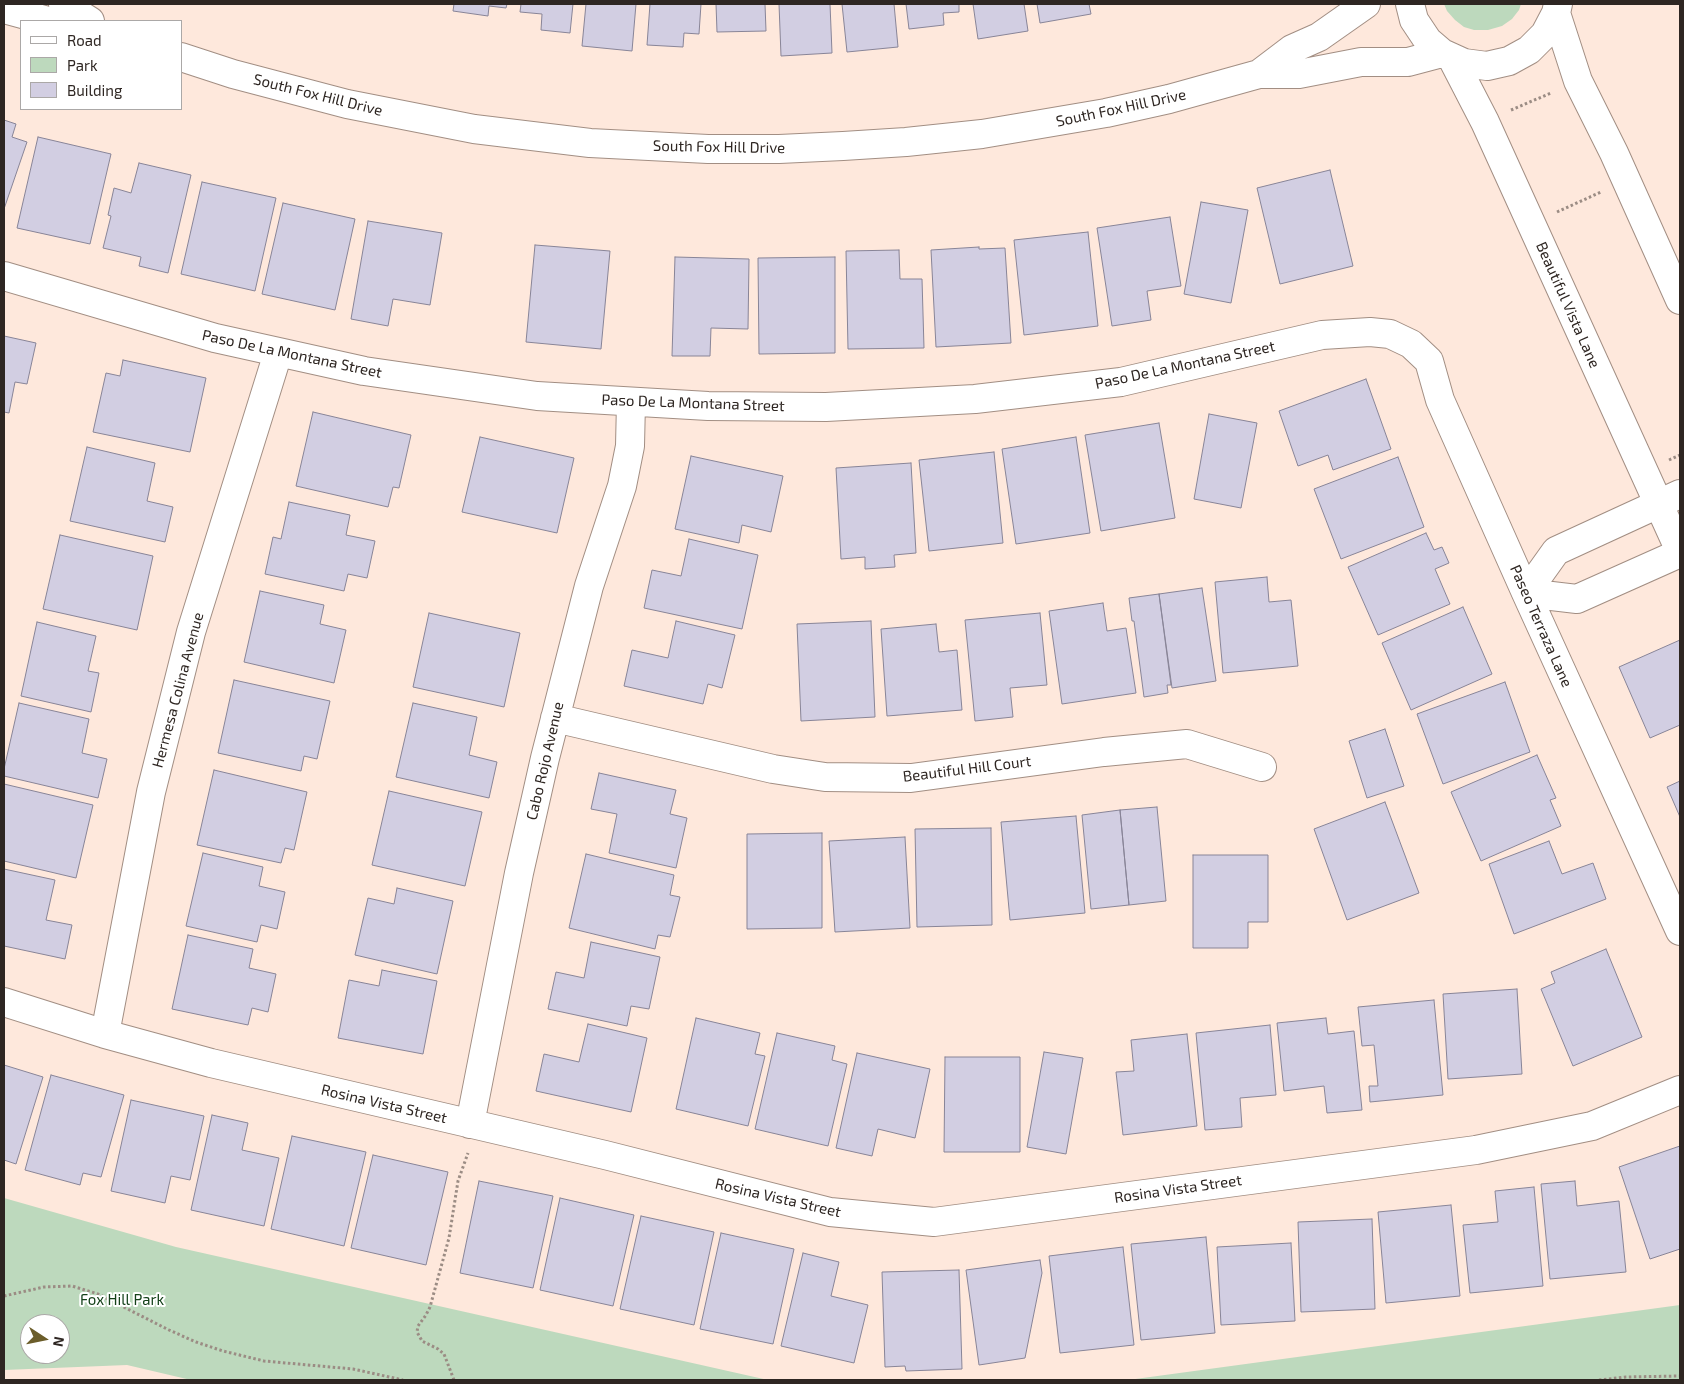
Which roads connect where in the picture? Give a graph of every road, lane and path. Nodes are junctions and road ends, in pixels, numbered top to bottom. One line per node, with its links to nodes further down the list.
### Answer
1 (63, 4): 7 (street)
2 (1366, 4): 10 (street, South Fox Hill Drive)
3 (1410, 4): 8 (street)
4 (1557, 8): 8 (street); 16 (street)
5 (4, 9): 6 (street)
6 (44, 20)
7 (88, 20)
8 (1448, 56): 10 (street, South Fox Hill Drive); 20 (street, Beautiful Vista Lane)
9 (182, 57): 10 (street, South Fox Hill Drive)
10 (1259, 74)
11 (1558, 90): 12 (path)
12 (1510, 111)
13 (1603, 191): 14 (path)
14 (1555, 213)
15 (4, 276): 18 (street, Paso De La Montana Street)
16 (1680, 300)
17 (1390, 334): 19 (street, Paso De La Montana Street); 22 (street, Paseo Terraza Lane)
18 (278, 353): 19 (street, Paso De La Montana Street); 27 (street, Hermesa Colina Avenue)
19 (631, 402): 23 (street, Cabo Rojo Avenue)
20 (1669, 499): 21 (street, Beautiful Vista Lane); 22 (street)
21 (1680, 552): 22 (street)
22 (1526, 593): 25 (street, Paseo Terraza Lane)
23 (555, 718): 24 (street, Beautiful Hill Court); 29 (street, Cabo Rojo Avenue)
24 (1262, 767)
25 (1680, 932)
26 (4, 1002): 27 (street, Rosina Vista Street)
27 (105, 1034): 29 (street, Rosina Vista Street)
28 (1680, 1090): 29 (street, Rosina Vista Street)
29 (470, 1137): 33 (path)
30 (4, 1296): 32 (path)
31 (1680, 1376): 34 (path)
32 (403, 1380)
33 (454, 1380)
34 (1599, 1380)

